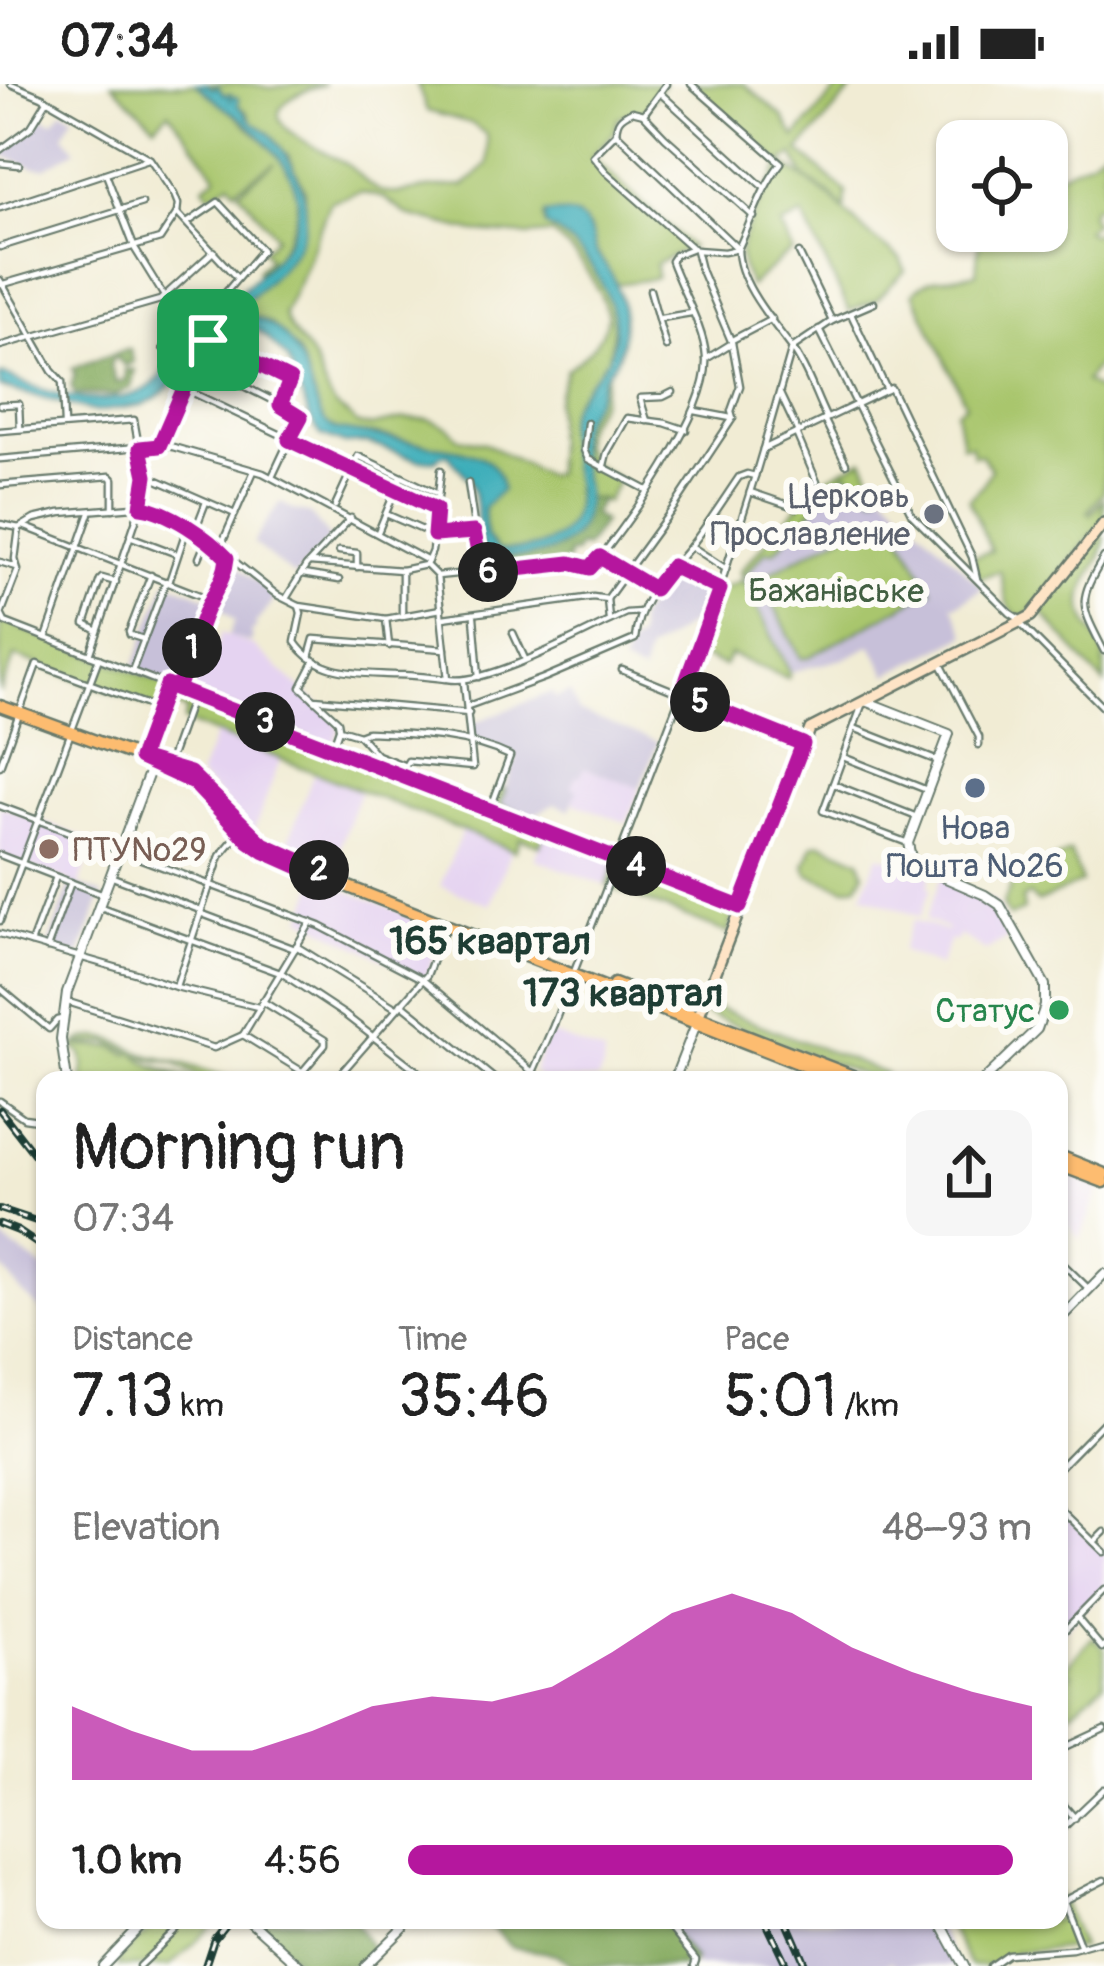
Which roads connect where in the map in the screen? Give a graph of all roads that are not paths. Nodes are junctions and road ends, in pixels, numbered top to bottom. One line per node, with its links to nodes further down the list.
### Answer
1 (11, 84): 5 (street)
2 (666, 84): 4 (street)
3 (691, 84): 14 (street)
4 (660, 93): 6 (street); 14 (street)
5 (47, 101): 9 (street); 10 (street)
6 (644, 114): 7 (street); 19 (street)
7 (616, 133): 23 (street); 24 (street)
8 (0, 140): 9 (street)
9 (2, 149)
10 (150, 159): 13 (street); 18 (street)
11 (0, 163): 12 (street)
12 (19, 164)
13 (106, 174): 16 (street); 17 (street)
14 (763, 186): 19 (street)
15 (142, 203): 17 (street)
16 (0, 208)
17 (120, 210): 21 (street); 22 (street)
18 (177, 213): 20 (street); 22 (street)
19 (754, 218): 24 (street)
20 (187, 223): 25 (street); 27 (street)
21 (0, 247)
22 (134, 247): 28 (street); 30 (street)
23 (695, 249): 24 (street); 33 (street); 40 (street)
24 (738, 249): 35 (street)
25 (214, 251): 27 (street); 30 (street)
26 (799, 254): 36 (street)
27 (237, 278): 37 (street)
28 (1, 283): 39 (street)
29 (650, 290): 34 (street)
30 (165, 297): 37 (street); 39 (street)
31 (874, 303): 32 (street)
32 (850, 312): 36 (street); 48 (street)
33 (691, 314): 34 (street); 45 (street)
34 (660, 319): 42 (street)
35 (772, 319): 40 (street); 44 (street)
36 (832, 321): 38 (street)
37 (180, 323): 43 (street)
38 (819, 329): 44 (street); 51 (street)
39 (33, 337): 41 (street); 59 (street)
40 (732, 342): 45 (street); 55 (street)
41 (0, 346)
42 (666, 346)
43 (163, 348)
44 (792, 348): 50 (street); 56 (street)
45 (706, 358): 54 (street)
46 (195, 362): 47 (street); 53 (street); 53 (street)
47 (183, 388): 64 (street); 65 (street)
48 (889, 389): 51 (street); 129 (street)
49 (673, 392): 57 (street)
50 (780, 393): 63 (street); 67 (street)
51 (857, 404): 56 (street); 129 (street)
52 (0, 405): 61 (street)
53 (280, 405): 64 (street)
54 (695, 412): 55 (street); 62 (street)
55 (733, 418): 124 (street)
56 (825, 419): 63 (street); 69 (street)
57 (647, 421): 62 (street); 70 (street)
58 (587, 423): 70 (street)
59 (64, 426): 61 (street); 66 (street)
60 (0, 430): 61 (street)
61 (20, 430)
62 (686, 430): 81 (street)
63 (797, 433): 67 (street); 78 (street)
64 (289, 440): 71 (street); 76 (street)
65 (159, 446): 66 (street); 73 (street)
66 (140, 448): 68 (street); 74 (street)
67 (763, 449): 75 (street)
68 (0, 459)
69 (846, 464)
70 (603, 469): 81 (street)
71 (351, 470): 77 (street); 82 (street); 87 (street)
72 (441, 470): 84 (street)
73 (254, 471): 76 (street); 92 (street)
74 (146, 476): 85 (street); 86 (street)
75 (754, 476): 83 (street); 107 (street)
76 (272, 477): 87 (street)
77 (401, 477): 82 (street); 84 (street)
78 (817, 482)
79 (468, 483): 101 (street)
80 (0, 485): 89 (street)
81 (647, 490): 111 (street)
82 (396, 491): 90 (street); 93 (street)
83 (750, 492): 88 (street); 96 (street)
84 (438, 494): 90 (street)
85 (206, 502): 92 (street); 98 (street)
86 (141, 507): 89 (street); 98 (street); 104 (street)
87 (334, 508): 94 (street)
88 (797, 508)
89 (113, 509): 91 (street)
90 (436, 509): 103 (street)
91 (90, 511): 97 (street); 106 (street)
92 (236, 514): 108 (street)
93 (386, 514): 100 (street); 103 (street)
94 (351, 518): 100 (street); 117 (street)
95 (0, 524): 97 (street)
96 (740, 525): 102 (street); 122 (street)
97 (21, 527): 106 (street); 120 (street)
98 (190, 531): 105 (street); 110 (street)
99 (1102, 531): 148 (main road)
100 (378, 532): 118 (street)
101 (474, 532): 103 (street); 125 (street)
102 (770, 534)
103 (434, 535): 118 (street)
104 (132, 537): 110 (street); 116 (street)
105 (206, 541): 108 (street); 114 (street)
106 (79, 547): 116 (street); 151 (street)
107 (691, 547): 119 (street); 122 (street)
108 (219, 549): 113 (street)
109 (339, 551): 121 (street)
110 (177, 554): 131 (street)
111 (600, 557): 124 (street); 125 (street)
112 (1104, 557): 155 (street)
113 (227, 558): 135 (street); 137 (street)
114 (200, 559)
115 (0, 562): 120 (street)
116 (123, 563): 126 (street); 132 (street)
117 (310, 563): 121 (street); 127 (street)
118 (427, 563): 123 (street); 128 (street)
119 (672, 566): 133 (street); 134 (street)
120 (16, 567): 144 (street)
121 (357, 567): 123 (street)
122 (727, 569): 134 (street)
123 (402, 570): 143 (street)
124 (627, 572): 133 (street); 136 (street)
125 (482, 573): 128 (street)
126 (152, 574): 131 (street); 152 (street)
127 (301, 574): 130 (street); 135 (street)
128 (437, 576): 139 (street)
129 (977, 579): 141 (street)
130 (338, 580)
131 (168, 582): 137 (street); 152 (street)
132 (116, 583): 149 (street); 149 (street)
133 (654, 589): 140 (street)
134 (720, 589): 170 (street)
135 (286, 599): 138 (street)
136 (607, 599): 142 (street); 147 (street)
137 (212, 600): 168 (street)
138 (299, 606): 146 (street); 159 (street)
139 (441, 609): 143 (street); 145 (street)
140 (641, 612): 147 (street); 176 (street)
141 (1010, 613): 148 (street); 148 (street)
142 (473, 614): 145 (street); 163 (street)
143 (401, 617): 146 (street)
144 (3, 618): 151 (street)
145 (443, 618): 154 (street)
146 (386, 619): 153 (street)
147 (609, 621): 158 (street)
148 (1019, 624): 160 (main road); 174 (street)
149 (99, 631): 156 (street)
150 (513, 633): 158 (street)
151 (46, 638): 156 (street)
152 (143, 639): 162 (street)
153 (389, 646): 154 (street); 159 (street)
154 (445, 649): 164 (street)
155 (1104, 651)
156 (90, 655): 157 (street)
157 (99, 658): 162 (street); 166 (street)
158 (525, 659): 163 (street)
159 (311, 660): 164 (street); 171 (street)
160 (940, 663): 172 (main road); 184 (street)
161 (622, 670): 170 (street)
162 (132, 671): 167 (street)
163 (479, 676): 165 (street)
164 (448, 679): 165 (street)
165 (464, 682): 176 (street)
166 (89, 683): 175 (street); 177 (street); 180 (street)
167 (167, 685): 168 (street); 175 (street)
168 (178, 689): 169 (street)
169 (193, 694): 185 (street); 187 (street)
170 (681, 695): 183 (street); 203 (street)
171 (314, 699): 176 (street); 179 (street)
172 (864, 700): 178 (street); 183 (main road); 189 (street)
173 (0, 706): 177 (main road)
174 (1104, 708)
175 (158, 709): 188 (street)
176 (468, 709): 182 (street)
177 (20, 713): 180 (main road); 190 (street)
178 (854, 728): 186 (street); 189 (street)
179 (339, 729): 181 (street); 185 (street)
180 (70, 732): 188 (main road); 198 (street)
181 (359, 735): 182 (street); 191 (street)
182 (471, 741): 191 (street); 196 (street)
183 (803, 744): 212 (main road)
184 (979, 746)
185 (332, 749): 192 (street)
186 (843, 757): 193 (street); 194 (street)
187 (170, 759)
188 (147, 760): 199 (main road); 201 (street); 207 (main road)
189 (940, 762): 194 (street)
190 (0, 766)
191 (403, 766): 192 (street)
192 (400, 775): 196 (street)
193 (833, 784): 197 (street); 200 (street)
194 (928, 790): 197 (street)
195 (0, 806): 198 (street)
196 (490, 810): 203 (street)
197 (918, 818): 200 (street)
198 (38, 820): 201 (street); 204 (street)
199 (240, 832): 207 (main road); 209 (street)
200 (908, 843): 245 (street)
201 (119, 850): 206 (street); 209 (street)
202 (0, 855): 204 (street)
203 (617, 859): 212 (street); 225 (street)
204 (21, 863): 205 (street); 214 (street)
205 (56, 877): 208 (street); 219 (street)
206 (110, 877): 210 (street); 213 (street)
207 (338, 881): 216 (main road); 220 (main road)
208 (71, 882): 210 (street); 222 (street)
209 (210, 883): 213 (street); 215 (street)
210 (103, 894): 211 (street)
211 (98, 906): 218 (street); 223 (street)
212 (740, 907): 233 (main road)
213 (200, 912): 218 (street); 221 (street)
214 (0, 921)
215 (311, 922): 221 (street); 226 (street)
216 (446, 926): 220 (main road); 226 (street)
217 (0, 934): 219 (street)
218 (190, 940): 224 (street); 227 (street)
219 (31, 944): 222 (street)
220 (503, 945): 225 (main road)
221 (295, 947): 224 (street); 231 (street)
222 (46, 948): 223 (street)
223 (79, 958): 227 (street); 229 (street)
224 (279, 973): 230 (street); 235 (street)
225 (574, 973): 233 (main road); 242 (street)
226 (422, 979): 231 (street); 241 (street)
227 (176, 987): 230 (street)
228 (0, 988): 232 (street)
229 (65, 1001): 232 (street); 234 (street)
230 (260, 1004): 234 (street); 237 (street)
231 (399, 1005): 235 (street); 240 (street)
232 (62, 1019): 236 (street)
233 (697, 1020): 243 (street); 244 (main road)
234 (244, 1035): 237 (street)
235 (373, 1035): 238 (street); 239 (street)
236 (65, 1071)
237 (304, 1071)
238 (343, 1071)
239 (418, 1071)
240 (484, 1071)
241 (532, 1071)
242 (533, 1071)
243 (677, 1071)
244 (826, 1071)
245 (994, 1071)
246 (0, 1101): 247 (street)
247 (36, 1120)
248 (1068, 1164): 249 (main road)
249 (1104, 1178)
250 (1068, 1269): 252 (street)
251 (1104, 1274): 252 (street)
252 (1089, 1289): 253 (street)
253 (1068, 1311)
254 (1104, 1422): 255 (street)
255 (1068, 1459)
256 (1068, 1518): 258 (street)
257 (1104, 1532): 258 (street)
258 (1094, 1542): 259 (street)
259 (1104, 1552)
260 (1104, 1590): 261 (street)
261 (1077, 1618): 262 (street); 263 (street)
262 (1068, 1627)
263 (1103, 1647)
264 (1104, 1729): 265 (street)
265 (1068, 1746)
266 (1103, 1793): 268 (street)
267 (1068, 1810): 268 (street)
268 (1075, 1818): 269 (street)
269 (1068, 1825)
270 (1104, 1880): 271 (street)
271 (1068, 1894)
272 (1068, 1914): 280 (street)
273 (138, 1929): 281 (street)
274 (178, 1929): 282 (street)
275 (258, 1929): 283 (street)
276 (403, 1929): 284 (street)
277 (672, 1929): 285 (street)
278 (944, 1929): 286 (street)
279 (1104, 1940): 280 (street)
280 (1081, 1947): 287 (street)
281 (103, 1966)
282 (139, 1966)
283 (300, 1966)
284 (365, 1966)
285 (694, 1966)
286 (964, 1966)
287 (990, 1966)

